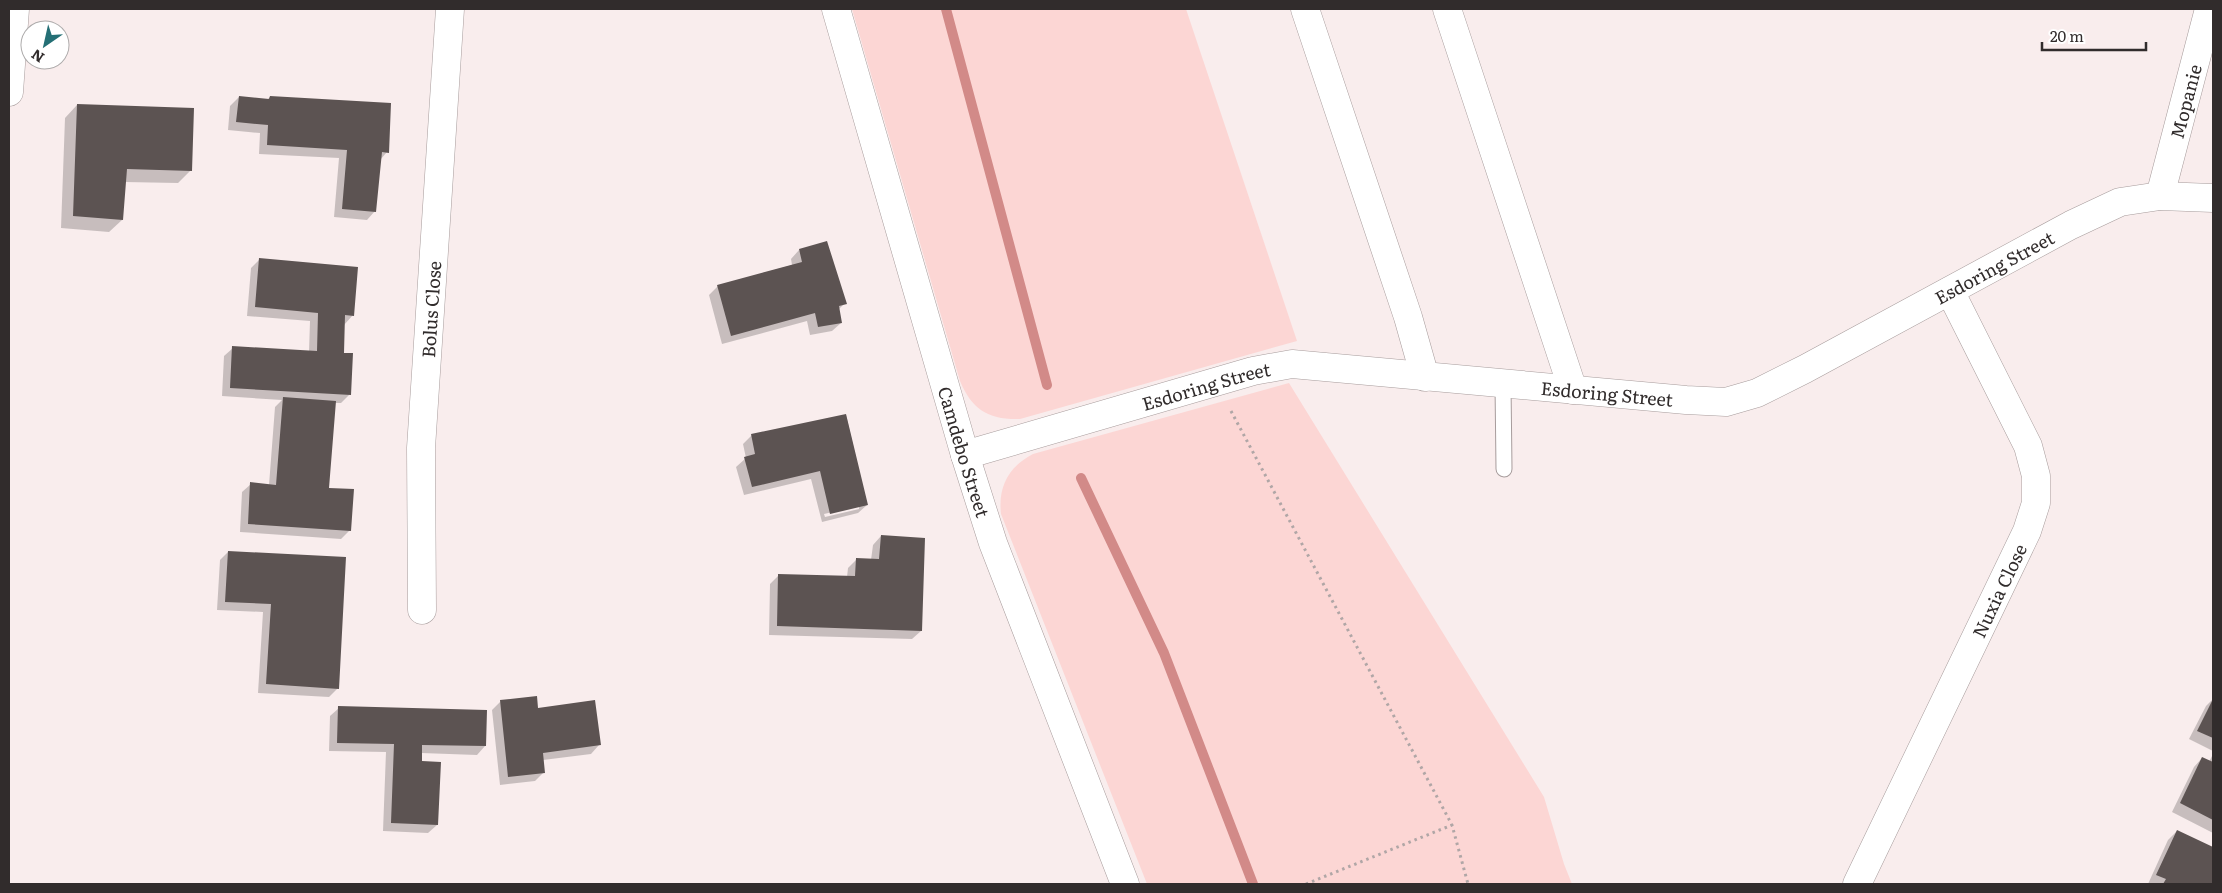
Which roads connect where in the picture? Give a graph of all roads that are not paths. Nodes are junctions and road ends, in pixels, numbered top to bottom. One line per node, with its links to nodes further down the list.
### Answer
1 (15, 9): 7 (street)
2 (450, 9): 16 (street, Bolus Close)
3 (836, 9): 14 (street, Camdebo Street)
4 (1305, 9): 11 (street)
5 (1447, 9): 13 (street)
6 (2209, 9): 8 (street, Mopanie)
7 (9, 92)
8 (2160, 196): 9 (street, Esdoring Street); 10 (street, Esdoring Street)
9 (2213, 198)
10 (1950, 291): 13 (street, Esdoring Street); 18 (street, Nuxia Close)
11 (1425, 377): 12 (street, Esdoring Street); 14 (street, Esdoring Street)
12 (1503, 384): 13 (street, Esdoring Street); 15 (lane)
13 (1573, 390)
14 (965, 455): 17 (street, Camdebo Street)
15 (1504, 469)
16 (422, 610)
17 (1125, 884)
18 (1857, 884)

